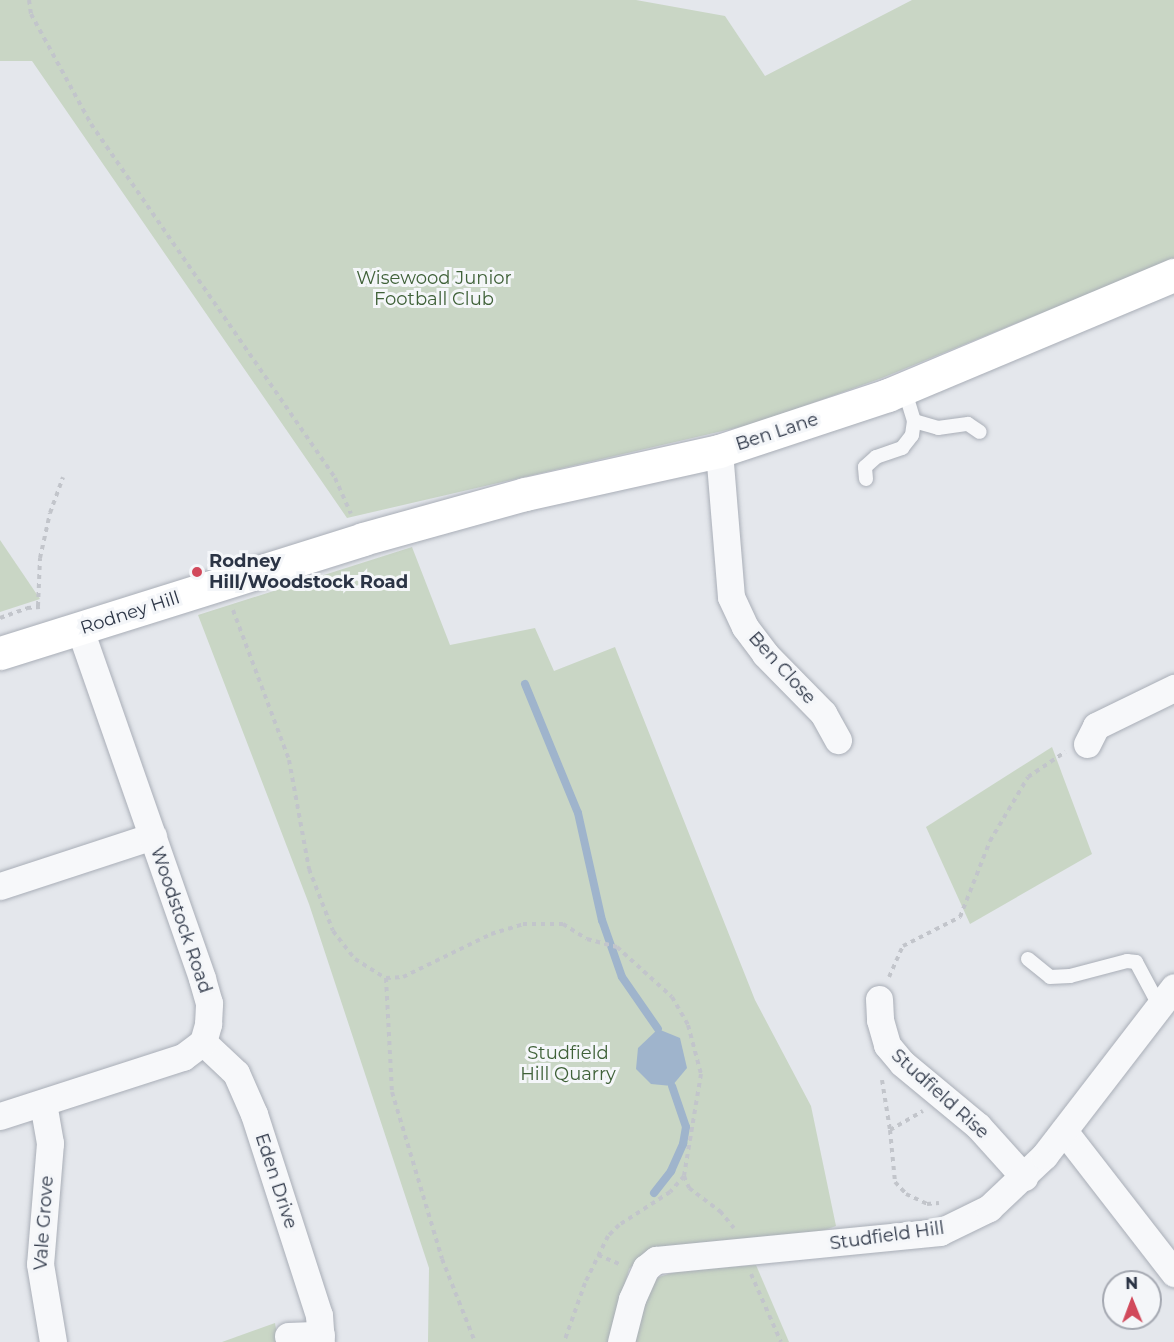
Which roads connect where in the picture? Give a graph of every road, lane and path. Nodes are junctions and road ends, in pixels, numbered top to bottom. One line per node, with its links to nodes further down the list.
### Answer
1 (29, 0): 9 (path)
2 (1174, 275): 3 (street, Ben Lane)
3 (904, 388): 4 (lane); 6 (street, Ben Lane)
4 (915, 421): 5 (lane); 8 (lane)
5 (980, 432)
6 (719, 451): 9 (street, Ben Lane); 15 (street, Ben Close)
7 (63, 477): 11 (path)
8 (866, 479)
9 (363, 540): 10 (street, Rodney Hill)
10 (223, 583): 12 (street, Rodney Hill); 20 (path)
11 (38, 606)
12 (80, 629): 13 (street, Rodney Hill); 17 (street, Woodstock Road)
13 (0, 653)
14 (1174, 688): 16 (street)
15 (838, 740)
16 (1087, 744): 22 (path)
17 (153, 836): 18 (street); 23 (street, Woodstock Road)
18 (0, 886)
19 (1028, 960): 21 (lane)
20 (386, 978): 30 (path); 38 (path)
21 (1167, 996): 29 (street, Studfield Hill)
22 (879, 999): 24 (street, Studfield Rise)
23 (203, 1042): 26 (street); 36 (street, Eden Drive)
24 (887, 1045): 25 (street, Studfield Rise); 28 (path)
25 (946, 1098): 28 (path); 31 (street, Studfield Rise)
26 (44, 1103): 27 (street); 37 (street, Vale Grove)
27 (0, 1116)
28 (890, 1130): 32 (path)
29 (1064, 1131): 31 (street, Studfield Hill); 34 (street)
30 (684, 1176): 33 (path); 39 (path)
31 (1024, 1177): 33 (street, Studfield Hill)
32 (951, 1199)
33 (746, 1263): 40 (street, Studfield Hill); 41 (path)
34 (1174, 1273)
35 (288, 1336): 36 (street, Eden Drive)
36 (321, 1338)
37 (53, 1342)
38 (475, 1342)
39 (564, 1342)
40 (621, 1342)
41 (781, 1342)

